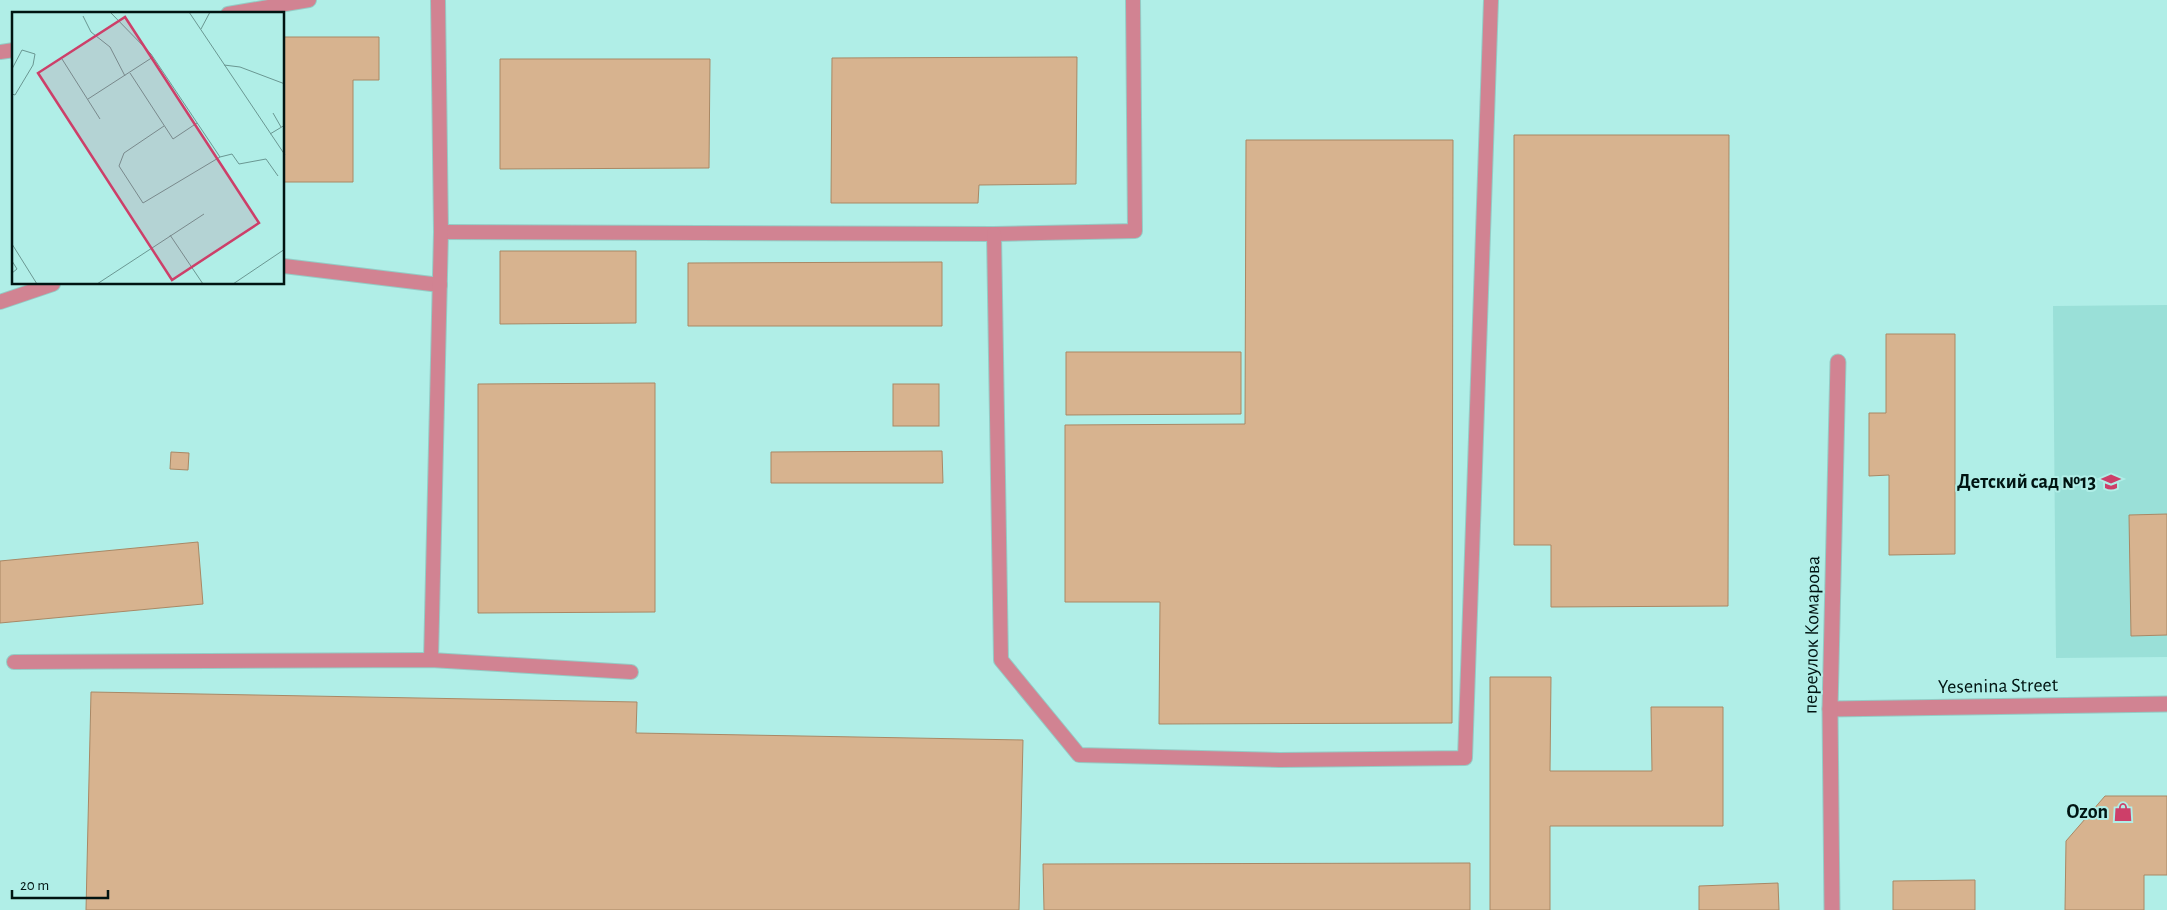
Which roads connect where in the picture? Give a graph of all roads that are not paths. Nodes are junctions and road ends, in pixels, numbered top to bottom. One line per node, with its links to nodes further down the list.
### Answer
1 (309, 0): 5 (lane)
2 (438, 0): 6 (lane)
3 (1133, 0): 7 (lane)
4 (1491, 0): 7 (lane)
5 (240, 12)
6 (441, 232): 7 (lane); 10 (lane)
7 (994, 234)
8 (285, 266): 10 (lane)
9 (50, 285): 11 (lane)
10 (440, 285): 13 (lane)
11 (0, 302)
12 (1838, 362): 17 (street, переулок Комарова)
13 (431, 660): 14 (lane); 15 (lane)
14 (14, 662)
15 (631, 672)
16 (2167, 704): 17 (street, Yesenina Street)
17 (1830, 709): 18 (street, переулок Комарова)
18 (1832, 910)

